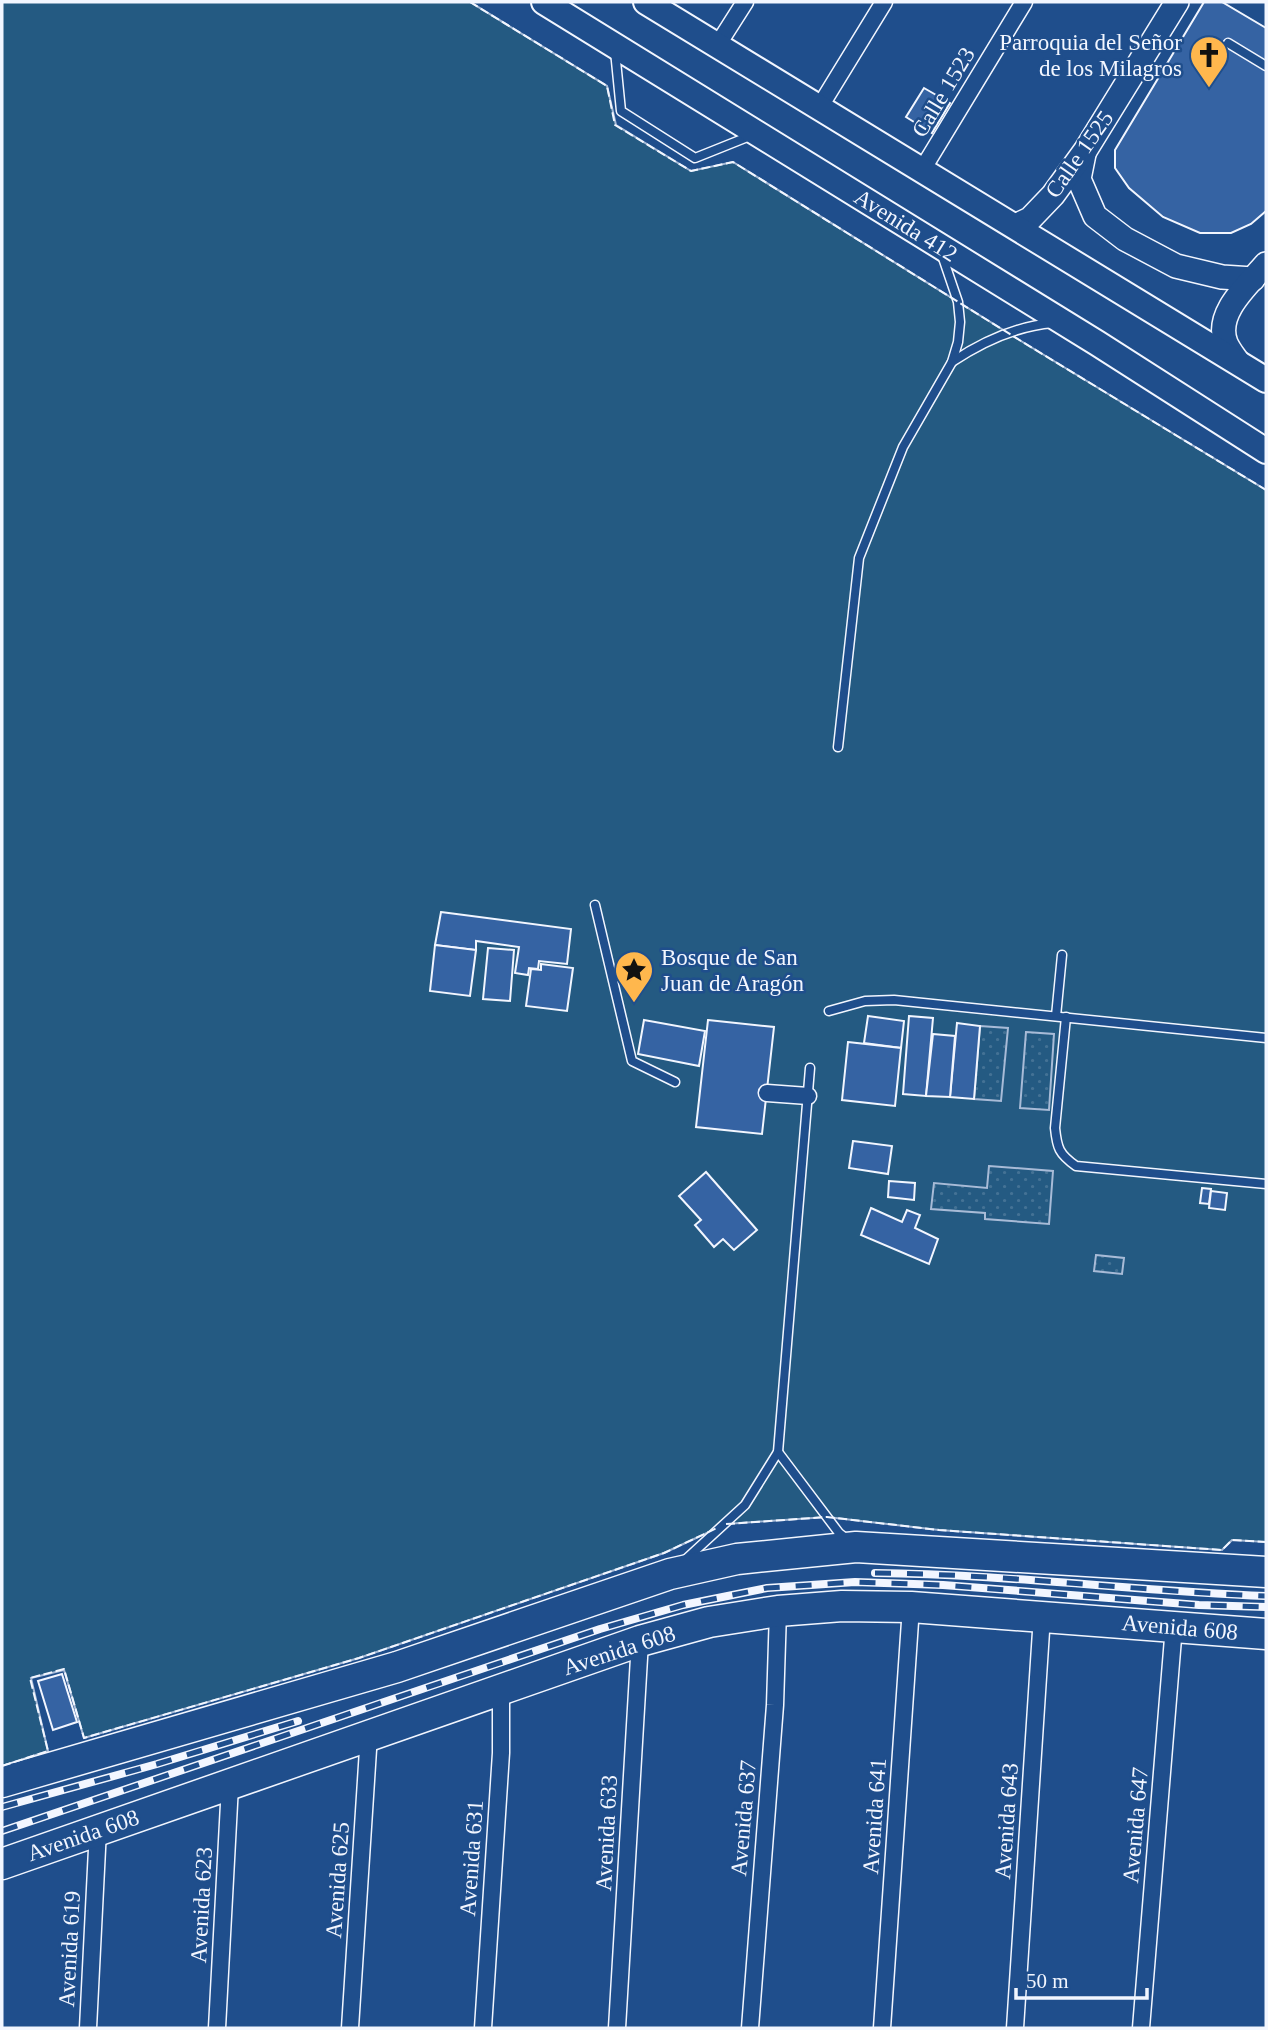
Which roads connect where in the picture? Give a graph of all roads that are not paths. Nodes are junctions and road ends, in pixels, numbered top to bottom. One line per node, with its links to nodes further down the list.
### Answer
1 (544, 2): 8 (main road, Avenida 412)
2 (646, 2): 9 (main road)
3 (745, 2): 9 (street)
4 (884, 2): 11 (street)
5 (1024, 2): 14 (street, Calle 1523)
6 (1177, 2): 13 (street, Calle 1525)
7 (1228, 43): 10 (lane)
8 (614, 45): 12 (main road, Avenida 412); 12 (lane)
9 (718, 47): 11 (main road)
10 (1266, 66)
11 (819, 108): 14 (main road)
12 (757, 133): 16 (main road, Avenida 412)
13 (1085, 151): 15 (street, Calle 1525); 17 (street)
14 (922, 170): 15 (main road)
15 (1015, 226): 20 (main road)
16 (937, 245): 18 (main road, Avenida 412); 19 (lane)
17 (1260, 271): 20 (street)
18 (1062, 322): 19 (lane); 22 (main road, Avenida 412)
19 (952, 362): 23 (lane)
20 (1238, 362): 21 (main road)
21 (1266, 380)
22 (1264, 446)
23 (838, 747)
24 (595, 905): 31 (lane)
25 (1062, 955): 27 (lane)
26 (829, 1011): 27 (lane)
27 (1056, 1016): 28 (lane)
28 (1066, 1017): 29 (lane); 34 (lane)
29 (1266, 1038)
30 (810, 1068): 33 (lane)
31 (675, 1083)
32 (766, 1093): 33 (street)
33 (808, 1096): 35 (lane)
34 (1266, 1184)
35 (778, 1452): 36 (lane); 38 (lane)
36 (856, 1547): 37 (highway); 38 (highway)
37 (1266, 1572)
38 (670, 1574): 47 (highway)
39 (911, 1607): 40 (highway, Avenida 608); 41 (highway, Avenida 608); 57 (street, Avenida 641)
40 (778, 1611): 44 (highway, Avenida 608); 56 (street, Avenida 637)
41 (1042, 1616): 42 (highway, Avenida 608); 58 (street, Avenida 643)
42 (1174, 1626): 43 (highway, Avenida 608); 59 (street, Avenida 647)
43 (1266, 1634)
44 (640, 1641): 45 (highway, Avenida 608); 55 (street, Avenida 633)
45 (500, 1690): 46 (highway, Avenida 608); 54 (street, Avenida 631)
46 (369, 1734): 48 (highway, Avenida 608); 53 (street, Avenida 625)
47 (2, 1782)
48 (230, 1784): 49 (highway, Avenida 608); 52 (street, Avenida 623)
49 (98, 1829): 50 (highway, Avenida 608); 51 (street, Avenida 619)
50 (2, 1864)
51 (88, 2028)
52 (217, 2028)
53 (350, 2028)
54 (482, 2028)
55 (617, 2028)
56 (750, 2028)
57 (882, 2028)
58 (1015, 2028)
59 (1141, 2028)

